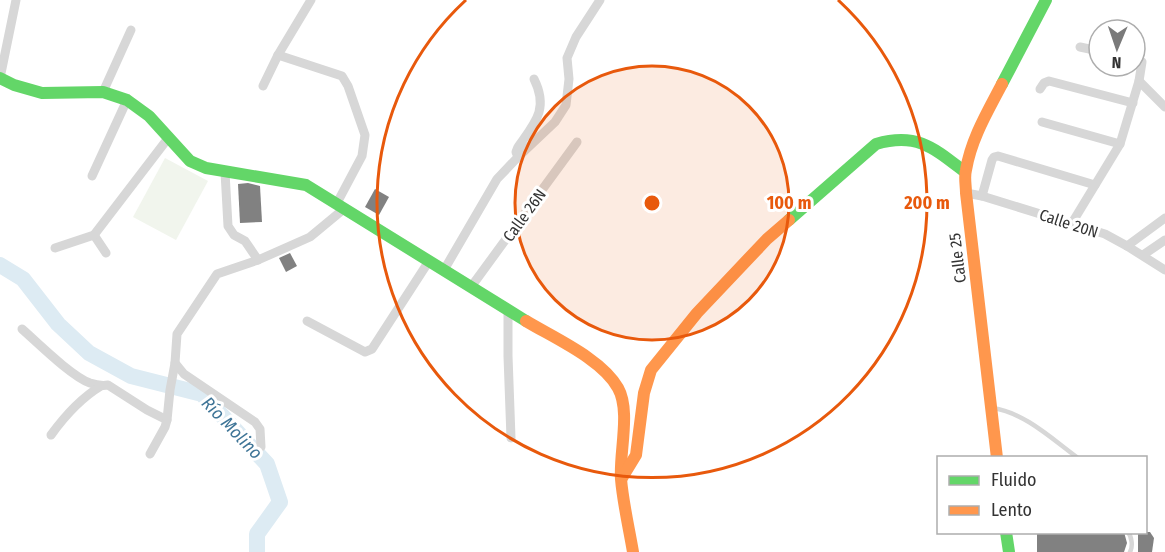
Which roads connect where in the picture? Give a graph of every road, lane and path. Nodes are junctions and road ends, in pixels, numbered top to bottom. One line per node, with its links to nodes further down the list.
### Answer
1 (16, 0): 9 (street)
2 (310, 0): 8 (street)
3 (600, 0): 23 (street)
4 (1046, 0): 25 (street, Calle 25)
5 (131, 30): 15 (street)
6 (1080, 47): 7 (street)
7 (1087, 48)
8 (278, 55): 13 (street); 30 (street)
9 (0, 78): 15 (street)
10 (1139, 78): 12 (street)
11 (534, 79): 23 (street)
12 (1139, 81): 17 (street); 18 (street)
13 (263, 86)
14 (1040, 89): 17 (street)
15 (103, 92): 16 (street)
16 (127, 100): 20 (street); 26 (street)
17 (1133, 103): 22 (street)
18 (1165, 106)
19 (1042, 122): 22 (street)
20 (169, 137): 24 (street); 33 (street)
21 (577, 142): 43 (street, Calle 26N)
22 (1120, 144): 27 (street)
23 (518, 157): 41 (street)
24 (225, 172): 30 (street); 39 (street)
25 (965, 172): 28 (street, Calle 25); 57 (street)
26 (92, 176)
27 (1095, 185): 29 (street); 32 (street)
28 (966, 193): 29 (street, Calle 20N); 49 (street, Calle 25)
29 (982, 196): 32 (street, Calle 20N)
30 (341, 206): 39 (street); 40 (street)
31 (1165, 218): 35 (street)
32 (1072, 223): 35 (street, Calle 20N)
33 (94, 235): 36 (street); 37 (street)
34 (1165, 240): 38 (street)
35 (1127, 246): 38 (street, Calle 20N)
36 (56, 248)
37 (106, 253)
38 (1143, 255): 42 (street, Calle 20N)
39 (258, 260): 47 (street)
40 (429, 261): 41 (street); 45 (street)
41 (444, 270): 43 (street)
42 (1165, 270)
43 (471, 287): 44 (street)
44 (508, 311): 52 (street); 57 (street)
45 (307, 321)
46 (22, 329): 48 (street)
47 (175, 363): 50 (street); 53 (street)
48 (101, 386): 50 (street); 51 (street)
49 (991, 408): 55 (street, Calle 25); 56 (lane)
50 (167, 420): 54 (street)
51 (51, 435)
52 (511, 438)
53 (261, 447)
54 (150, 454)
55 (997, 456)
56 (1075, 456)
57 (621, 479): 60 (street)
58 (1006, 534): 61 (street)
59 (1129, 534): 62 (lane)
60 (633, 552)
61 (1009, 552)
62 (1130, 552)

